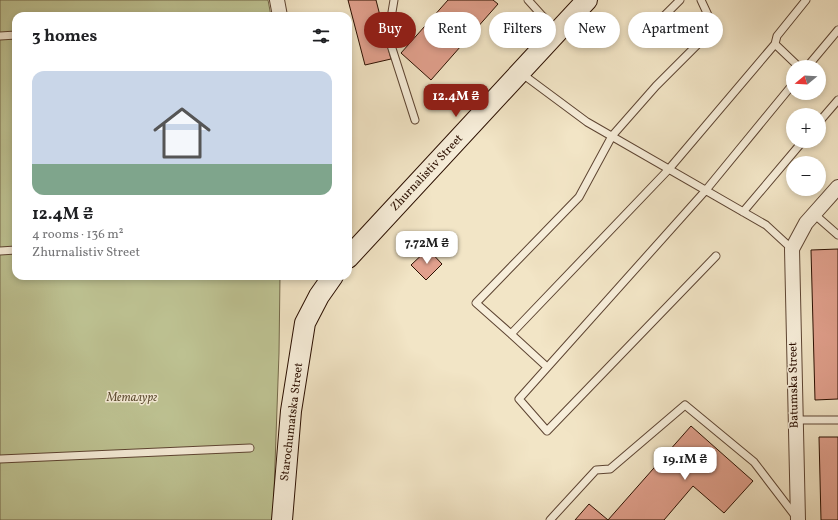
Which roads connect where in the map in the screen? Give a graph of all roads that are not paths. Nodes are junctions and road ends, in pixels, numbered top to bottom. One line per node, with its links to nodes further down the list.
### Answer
1 (277, 0): 8 (street)
2 (394, 0): 21 (lane)
3 (528, 0): 11 (lane)
4 (587, 0): 11 (street, Zhurnalistiv Street)
5 (680, 0): 9 (lane)
6 (701, 0): 22 (lane)
7 (806, 0): 14 (lane)
8 (279, 12)
9 (668, 12)
10 (838, 30): 16 (lane)
11 (557, 32): 17 (street, Zhurnalistiv Street)
12 (0, 36): 13 (lane)
13 (12, 36)
14 (775, 44): 15 (lane); 24 (lane)
15 (792, 60)
16 (813, 60)
17 (520, 72): 22 (lane); 33 (street, Zhurnalistiv Street)
18 (786, 93): 26 (lane)
19 (838, 100): 20 (lane)
20 (826, 114)
21 (415, 120)
22 (612, 136): 24 (lane); 36 (lane)
23 (797, 148): 27 (lane)
24 (669, 169): 26 (lane); 36 (lane)
25 (838, 187): 28 (street)
26 (706, 190): 27 (lane); 37 (lane)
27 (743, 212): 30 (lane)
28 (814, 214): 29 (lane); 30 (street)
29 (838, 236)
30 (792, 249): 38 (street, Batumska Street)
31 (12, 250): 32 (lane)
32 (0, 251)
33 (352, 254)
34 (716, 256): 37 (lane)
35 (330, 280): 43 (street, Starochumatska Street)
36 (511, 334): 37 (lane)
37 (547, 367)
38 (795, 420): 39 (lane); 42 (street, Batumska Street)
39 (838, 420)
40 (250, 448): 41 (lane)
41 (0, 459)
42 (798, 519): 44 (lane)
43 (282, 520)
44 (550, 520)

